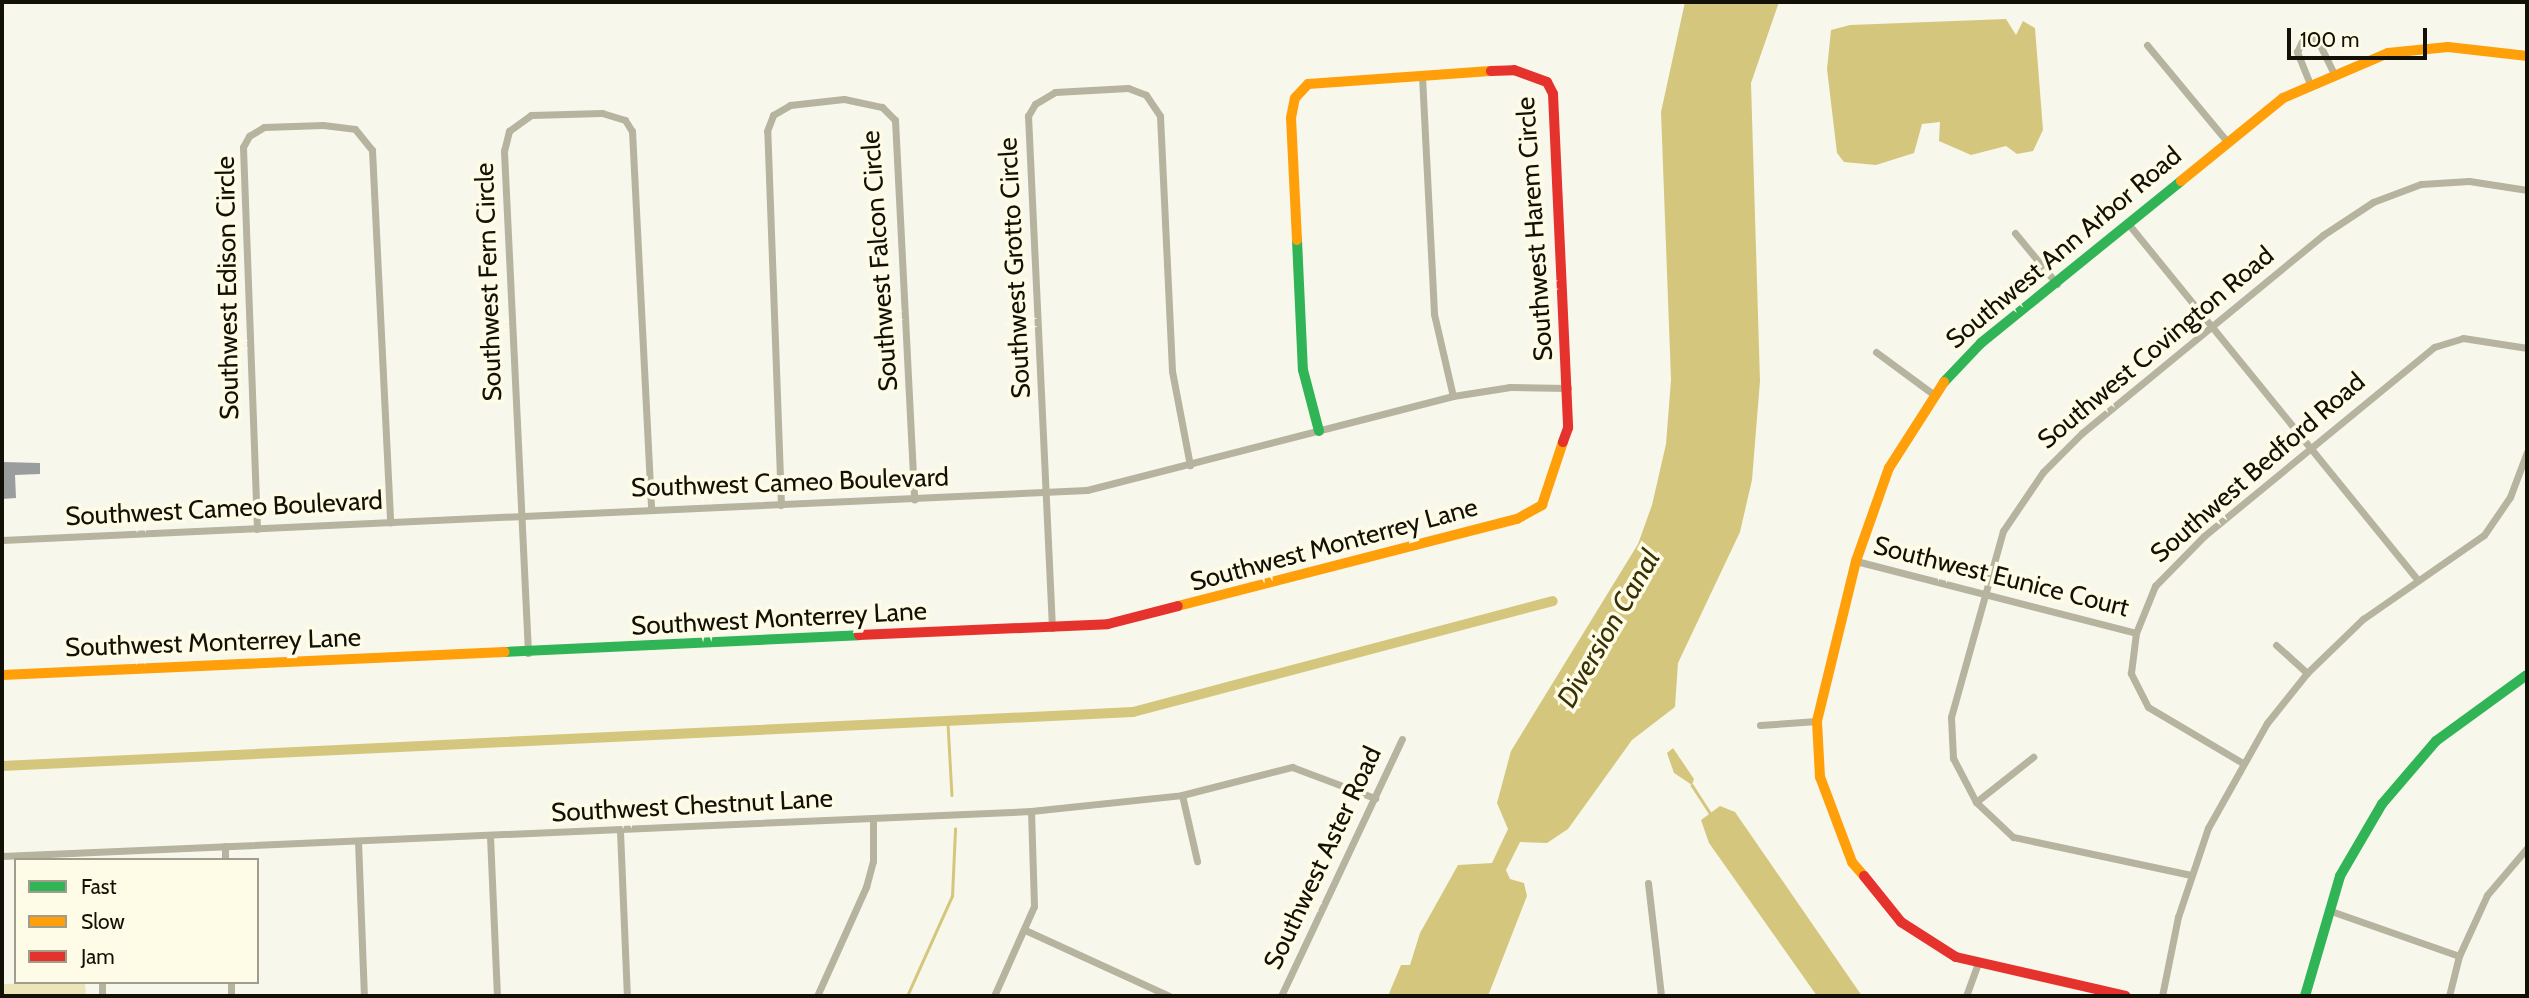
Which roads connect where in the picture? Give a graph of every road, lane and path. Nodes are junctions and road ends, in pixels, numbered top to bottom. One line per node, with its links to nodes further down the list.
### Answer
1 (2147, 45): 6 (street)
2 (2527, 56): 3 (street, Southwest Ann Arbor Road)
3 (2333, 72): 5 (street, Southwest Ann Arbor Road); 5 (street)
4 (1422, 76): 14 (street, Southwest Harem Circle); 16 (street); 17 (street, Southwest Harem Circle)
5 (2310, 84): 6 (street, Southwest Ann Arbor Road)
6 (2226, 140): 8 (street, Southwest Ann Arbor Road)
7 (2527, 190): 11 (street, Southwest Covington Road)
8 (2130, 226): 10 (street, Southwest Ann Arbor Road); 11 (street)
9 (2015, 233): 10 (street)
10 (2057, 284): 15 (street, Southwest Ann Arbor Road)
11 (2213, 326): 18 (street); 32 (street, Southwest Covington Road)
12 (2527, 348): 18 (street, Southwest Bedford Road)
13 (1876, 352): 15 (street)
14 (1569, 388): 16 (street, Southwest Cameo Boulevard); 24 (street, Southwest Harem Circle)
15 (1933, 394): 30 (street, Southwest Ann Arbor Road)
16 (1453, 396): 17 (street, Southwest Cameo Boulevard)
17 (1319, 431): 20 (street, Southwest Cameo Boulevard)
18 (2309, 450): 31 (street); 34 (street, Southwest Bedford Road)
19 (2527, 452): 31 (street)
20 (1189, 465): 21 (street, Southwest Cameo Boulevard); 21 (street, Southwest Grotto Circle)
21 (1047, 493): 22 (street, Southwest Cameo Boulevard); 33 (street, Southwest Grotto Circle)
22 (914, 500): 23 (street, Southwest Cameo Boulevard); 23 (street, Southwest Falcon Circle)
23 (781, 505): 25 (street, Southwest Cameo Boulevard)
24 (1542, 505): 33 (street, Southwest Monterrey Lane)
25 (651, 510): 26 (street, Southwest Cameo Boulevard); 26 (street, Southwest Fern Circle)
26 (520, 516): 27 (street, Southwest Cameo Boulevard); 36 (street, Southwest Fern Circle)
27 (390, 523): 28 (street, Southwest Cameo Boulevard); 28 (street, Southwest Edison Circle)
28 (257, 529): 29 (street, Southwest Cameo Boulevard)
29 (2, 541)
30 (1856, 561): 32 (street, Southwest Eunice Court); 40 (street, Southwest Ann Arbor Road)
31 (2416, 578): 37 (street)
32 (1981, 594): 34 (street, Southwest Eunice Court); 47 (street, Southwest Covington Road)
33 (1052, 629): 36 (street, Southwest Monterrey Lane)
34 (2136, 633): 44 (street, Southwest Bedford Road)
35 (2276, 645): 37 (street)
36 (528, 653): 38 (street, Southwest Monterrey Lane)
37 (2307, 673): 44 (street)
38 (2, 675)
39 (2527, 675): 62 (street)
40 (1817, 722): 41 (street); 65 (street, Southwest Ann Arbor Road)
41 (1760, 725)
42 (1402, 738): 46 (street, Southwest Aster Road)
43 (2033, 757): 47 (street)
44 (2241, 762): 60 (street)
45 (1182, 795): 46 (street, Southwest Chestnut Lane); 48 (street, Southwest Chestnut Lane); 59 (street)
46 (1375, 797): 72 (street, Southwest Aster Road)
47 (1976, 802): 60 (street, Southwest Covington Road)
48 (1031, 811): 49 (street, Southwest Chestnut Lane); 63 (street)
49 (873, 819): 50 (street, Southwest Chestnut Lane); 69 (street)
50 (620, 831): 51 (street, Southwest Chestnut Lane); 68 (street)
51 (490, 836): 52 (street, Southwest Chestnut Lane); 67 (street)
52 (358, 841): 53 (street, Southwest Chestnut Lane); 66 (street)
53 (225, 846): 55 (street, Southwest Chestnut Lane); 58 (street)
54 (2527, 848): 64 (street)
55 (96, 850): 56 (street, Southwest Chestnut Lane); 57 (street)
56 (2, 856)
57 (97, 858)
58 (225, 858)
59 (1197, 861)
60 (2191, 875): 76 (street)
61 (1648, 883): 73 (street)
62 (2326, 910): 64 (street); 77 (street)
63 (1025, 930): 70 (street); 71 (street)
64 (2459, 956): 78 (street)
65 (1977, 966): 74 (street); 75 (street, Southwest Ann Arbor Road)
66 (364, 996)
67 (497, 996)
68 (627, 996)
69 (817, 996)
70 (994, 996)
71 (1168, 996)
72 (1281, 996)
73 (1661, 996)
74 (1966, 996)
75 (2126, 996)
76 (2162, 996)
77 (2305, 996)
78 (2449, 996)

